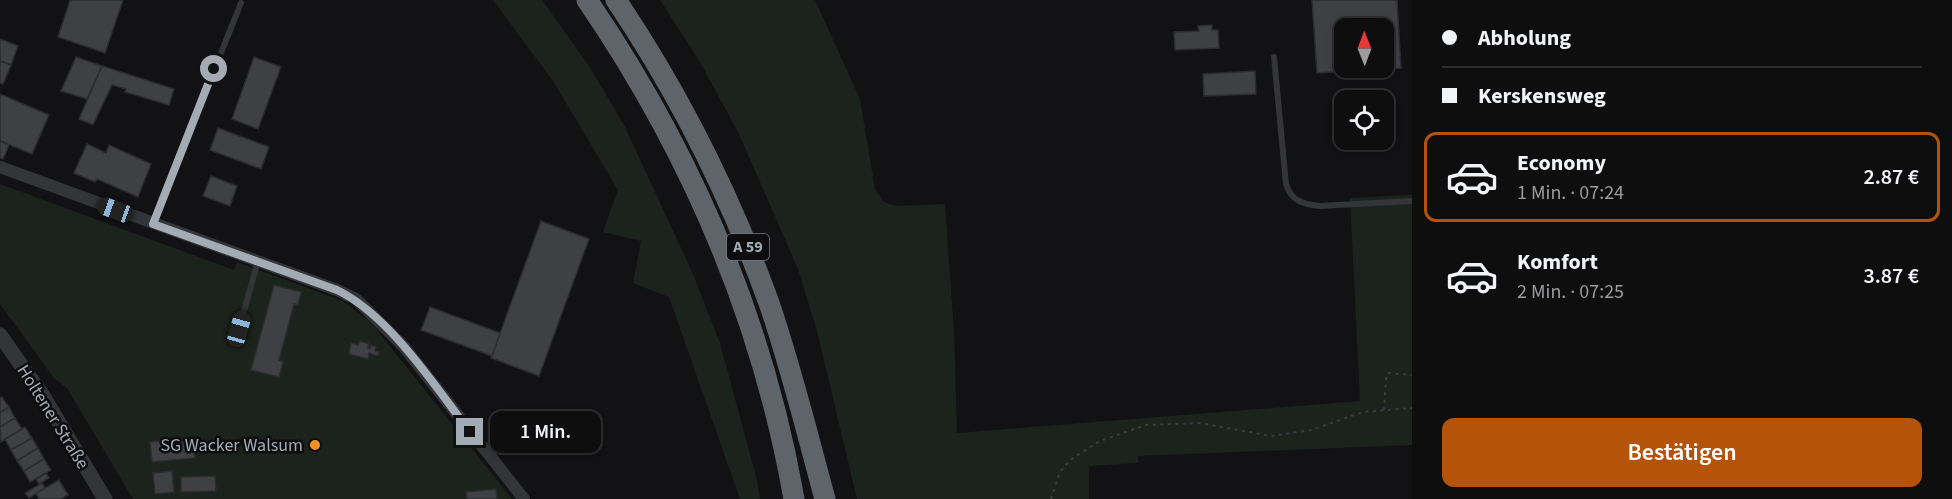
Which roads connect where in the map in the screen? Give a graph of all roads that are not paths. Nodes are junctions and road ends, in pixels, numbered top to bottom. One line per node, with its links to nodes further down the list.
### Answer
1 (587, 0): 13 (highway, A 59)
2 (616, 0): 14 (highway, A 59)
3 (241, 3): 7 (lane)
4 (1274, 57): 6 (lane)
5 (0, 167): 7 (street)
6 (1412, 201)
7 (153, 224): 8 (street)
8 (258, 261): 9 (lane); 12 (street)
9 (239, 329)
10 (0, 335): 11 (street, Holtener Straße)
11 (105, 499)
12 (524, 499)
13 (794, 499)
14 (824, 499)

